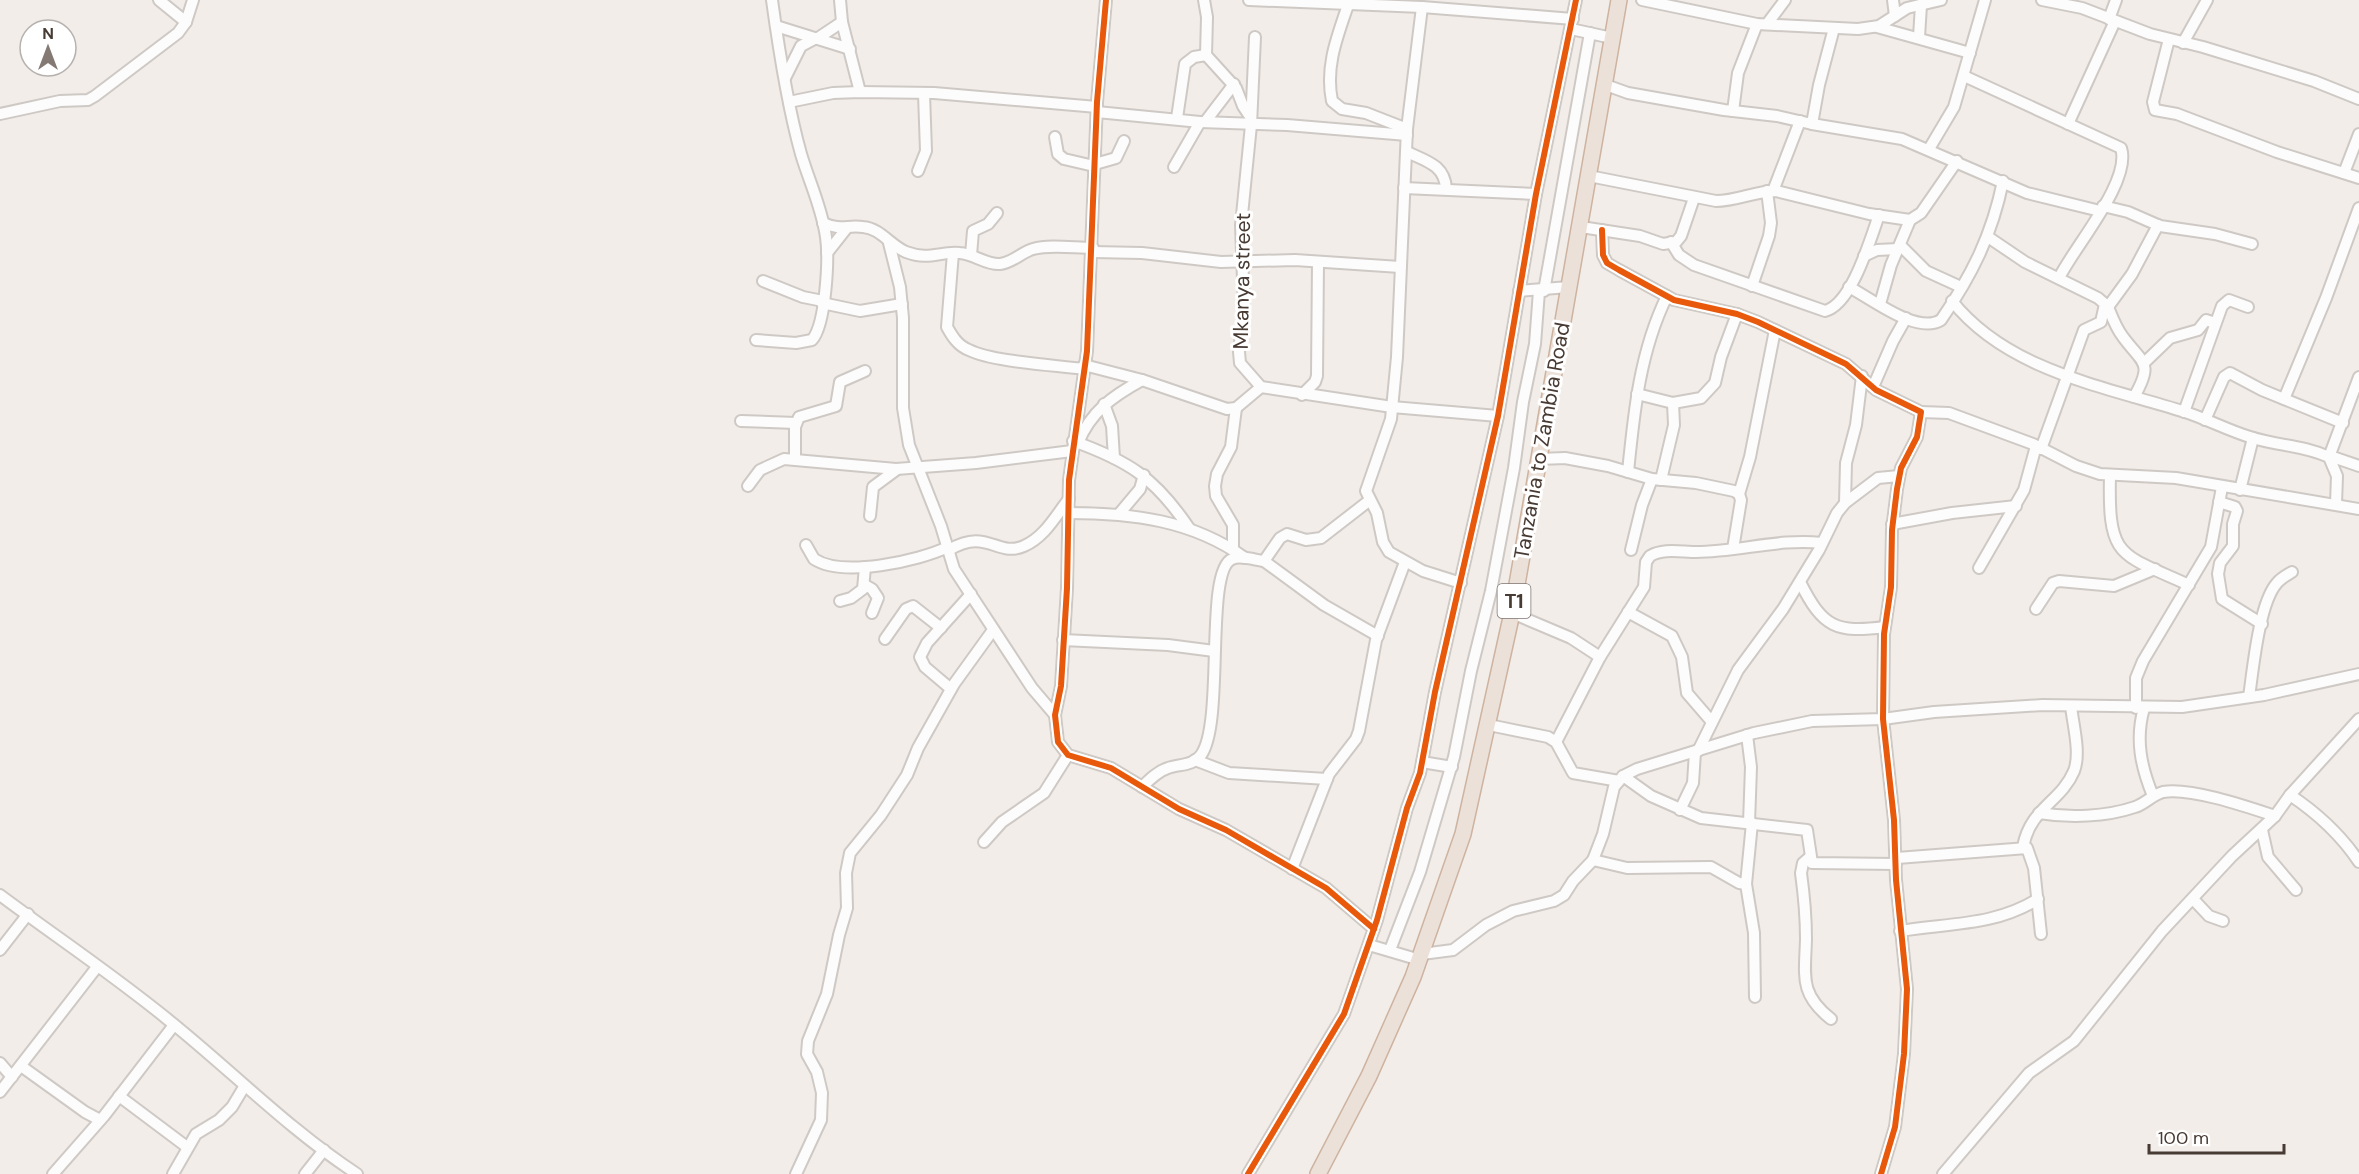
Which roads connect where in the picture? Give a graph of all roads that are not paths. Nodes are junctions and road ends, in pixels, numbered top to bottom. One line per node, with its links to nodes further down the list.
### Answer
1 (159, 0): 25 (street)
2 (193, 0): 25 (street)
3 (772, 0): 29 (street)
4 (840, 0): 26 (street)
5 (1106, 0): 50 (street)
6 (1204, 0): 41 (street)
7 (1249, 0): 19 (street)
8 (1576, 0): 27 (street)
9 (1619, 0): 36 (highway, Tanzania to Zambia Road / T1)
10 (1642, 0): 28 (street)
11 (1785, 0): 28 (street)
12 (1893, 0): 23 (street)
13 (1941, 0): 21 (street)
14 (1984, 0): 15 (street); 40 (street)
15 (1994, 0)
16 (2042, 0): 24 (street)
17 (2116, 0): 24 (street)
18 (2207, 0): 38 (street)
19 (1348, 5): 22 (street); 59 (street)
20 (1465, 5): 22 (street); 27 (street)
21 (1921, 5): 23 (street); 34 (street)
22 (1422, 7): 59 (street)
23 (1895, 16): 30 (street)
24 (2112, 20): 37 (street); 58 (street)
25 (186, 22): 52 (street)
26 (842, 22): 35 (street); 39 (street)
27 (1572, 24): 32 (street); 76 (street)
28 (1762, 24): 31 (street); 51 (street)
29 (776, 26): 35 (street); 43 (street)
30 (1876, 27): 31 (street); 34 (street)
31 (1834, 28): 57 (street)
32 (1590, 33): 36 (street); 108 (street)
33 (1255, 37): 56 (street, Mkanya street)
34 (1919, 37): 40 (street)
35 (817, 38): 39 (street); 43 (street)
36 (1612, 38): 45 (highway, Tanzania to Zambia Road / T1)
37 (2169, 39): 38 (street); 69 (street)
38 (2183, 43): 48 (street)
39 (850, 49): 46 (street)
40 (1970, 53): 42 (street)
41 (1206, 55): 44 (street); 53 (street)
42 (1964, 76): 58 (street); 63 (street)
43 (785, 78): 49 (street)
44 (1234, 84): 55 (street); 56 (street)
45 (1604, 84): 51 (street); 70 (highway, Tanzania to Zambia Road / T1)
46 (860, 92): 47 (street); 49 (street)
47 (924, 94): 50 (street); 68 (street)
48 (2359, 99)
49 (789, 102): 83 (street)
50 (1097, 109): 53 (street); 66 (street)
51 (1733, 111): 54 (street)
52 (0, 114)
53 (1177, 118): 55 (street)
54 (1800, 121): 57 (street); 75 (street)
55 (1203, 122): 56 (street); 67 (street)
56 (1251, 122): 59 (street); 98 (street, Mkanya street)
57 (1812, 124): 63 (street)
58 (2068, 124): 79 (street)
59 (1407, 132): 64 (street)
60 (2359, 134): 69 (street)
61 (1055, 137): 66 (street)
62 (1124, 141): 66 (street)
63 (1929, 149): 65 (street)
64 (1407, 152): 73 (street); 74 (street)
65 (1957, 161): 72 (street); 82 (street)
66 (1094, 165): 93 (street)
67 (1174, 167)
68 (918, 171)
69 (2344, 172): 71 (street)
70 (1589, 176): 77 (street); 85 (highway, Tanzania to Zambia Road / T1)
71 (2359, 178)
72 (2002, 181): 79 (street); 88 (street)
73 (1404, 188): 74 (street); 100 (street)
74 (1446, 189): 76 (street)
75 (1770, 191): 77 (street); 81 (street); 103 (street)
76 (1536, 194): 107 (street)
77 (1694, 198): 90 (street)
78 (2359, 208): 133 (street)
79 (2102, 209): 84 (street); 101 (street)
80 (997, 213): 96 (street)
81 (1879, 215): 82 (street); 97 (street)
82 (1910, 220): 92 (street)
83 (823, 223): 86 (street); 95 (street)
84 (2158, 225): 91 (street); 115 (street)
85 (1581, 227): 87 (street); 104 (highway, Tanzania to Zambia Road / T1)
86 (846, 229): 89 (street); 95 (street)
87 (1602, 231): 90 (street); 109 (street)
88 (1988, 237): 101 (street); 106 (street)
89 (889, 243): 94 (street); 112 (street)
90 (1671, 243): 103 (street)
91 (2252, 244)
92 (1899, 247): 97 (street); 106 (street); 113 (street)
93 (1093, 250): 96 (street); 98 (street); 122 (street)
94 (953, 252): 96 (street); 122 (street)
95 (827, 253): 111 (street)
96 (971, 255)
97 (1864, 256): 105 (street)
98 (1243, 262): 99 (street); 128 (street, Mkanya street)
99 (1318, 262): 100 (street); 131 (street)
100 (1401, 267): 136 (street)
101 (2058, 278): 115 (street)
102 (763, 281): 111 (street)
103 (1752, 286): 105 (street)
104 (1569, 287): 108 (street); 151 (highway, Tanzania to Zambia Road / T1)
105 (1849, 287): 113 (street)
106 (1961, 287): 110 (street)
107 (1520, 291): 108 (street); 140 (street)
108 (1542, 291): 224 (street)
109 (1666, 296): 116 (street); 130 (street)
110 (1952, 301): 117 (street); 124 (street)
111 (823, 302): 112 (street); 120 (street)
112 (902, 304): 153 (street)
113 (1880, 304): 117 (street)
114 (2248, 307): 118 (street)
115 (2106, 309): 121 (street); 124 (street)
116 (1737, 314): 119 (street); 134 (street)
117 (1906, 318): 129 (street)
118 (2215, 323): 121 (street); 139 (street)
119 (1774, 330): 125 (street); 163 (street)
120 (756, 340)
121 (2144, 363): 132 (street)
122 (1084, 367): 127 (street); 146 (street)
123 (865, 371): 143 (street)
124 (2066, 374): 132 (street); 147 (street)
125 (1862, 376): 129 (street); 167 (street)
126 (2359, 377): 144 (street)
127 (1142, 380): 135 (street); 137 (street)
128 (1261, 387): 131 (street); 137 (street)
129 (1873, 387): 138 (street)
130 (1637, 394): 134 (street); 155 (street)
131 (1302, 395): 136 (street)
132 (2134, 397): 139 (street)
133 (2284, 399): 141 (street); 144 (street)
134 (1673, 403): 159 (street)
135 (1104, 404): 146 (street); 150 (street)
136 (1392, 407): 140 (street); 165 (street)
137 (1236, 408): 180 (street)
138 (1921, 412): 147 (street); 157 (street)
139 (2184, 412): 141 (street)
140 (1498, 416): 190 (street)
141 (2205, 420): 145 (street)
142 (741, 421): 143 (street)
143 (796, 423): 149 (street)
144 (2343, 423): 148 (street)
145 (2253, 438): 148 (street); 162 (street)
146 (1075, 445): 150 (street); 153 (street); 164 (street)
147 (2038, 448): 158 (street); 169 (street)
148 (2329, 456): 152 (street); 168 (street)
149 (795, 458): 154 (street); 160 (street)
150 (1114, 458): 156 (street)
151 (1539, 459): 155 (street); 198 (highway, Tanzania to Zambia Road / T1)
152 (2359, 465)
153 (918, 467): 154 (street); 178 (street)
154 (896, 470): 173 (street)
155 (1628, 472): 159 (street)
156 (1144, 475): 172 (street); 175 (street)
157 (1899, 476): 167 (street); 174 (street)
158 (2110, 476): 161 (street); 187 (street)
159 (1657, 479): 163 (street); 181 (street)
160 (748, 486)
161 (2222, 487): 162 (street); 166 (street)
162 (2240, 490): 168 (street)
163 (1739, 494): 179 (street)
164 (1069, 498): 171 (street); 178 (street)
165 (1370, 500): 183 (street); 184 (street)
166 (2219, 502): 192 (street); 199 (street)
167 (1845, 503): 176 (street)
168 (2336, 504): 170 (street)
169 (2016, 506): 174 (street); 186 (street)
170 (2359, 509)
171 (1068, 513): 172 (street); 205 (street)
172 (1119, 514): 175 (street)
173 (870, 516)
174 (1892, 524): 200 (street)
175 (1189, 528): 180 (street)
176 (1822, 543): 179 (street); 189 (street)
177 (806, 545): 185 (street)
178 (948, 549): 185 (street); 193 (street)
179 (1733, 549): 196 (street)
180 (1233, 550): 182 (street)
181 (1631, 550)
182 (1246, 559): 183 (street); 206 (street)
183 (1264, 561): 203 (street)
184 (1405, 562): 190 (street); 203 (street)
185 (865, 567): 191 (street)
186 (1979, 568)
187 (2155, 569): 192 (street); 195 (street)
188 (2292, 572): 199 (street)
189 (1800, 582): 200 (street); 216 (street)
190 (1461, 583): 223 (street)
191 (865, 585): 194 (street); 197 (street)
192 (2189, 585): 212 (street)
193 (971, 594): 201 (street); 202 (street)
194 (840, 601)
195 (2036, 609)
196 (1628, 612): 207 (street); 216 (street)
197 (872, 613)
198 (1512, 613): 207 (street); 217 (highway, Tanzania to Zambia Road / T1)
199 (2262, 624): 210 (street)
200 (1885, 627): 214 (street)
201 (940, 628): 204 (street); 209 (street)
202 (993, 630): 209 (street); 213 (street)
203 (1378, 636): 226 (street)
204 (885, 639)
205 (1063, 640): 206 (street); 213 (street)
206 (1215, 651): 222 (street)
207 (1600, 657): 219 (street)
208 (2359, 674): 210 (street)
209 (951, 689): 273 (street)
210 (2249, 697): 212 (street)
211 (2072, 706): 212 (street); 214 (street); 231 (street)
212 (2140, 708): 229 (street)
213 (1055, 715): 221 (street)
214 (1883, 719): 218 (street); 239 (street)
215 (2359, 719): 228 (street)
216 (1712, 722): 220 (street)
217 (1489, 725): 219 (street); 255 (highway, Tanzania to Zambia Road / T1)
218 (1747, 735): 220 (street); 233 (street)
219 (1556, 742): 225 (street)
220 (1696, 751): 225 (street); 230 (street)
221 (1068, 755): 227 (street); 235 (street)
222 (1195, 760): 226 (street); 227 (street)
223 (1422, 762): 224 (street); 249 (street)
224 (1452, 767): 254 (street)
225 (1621, 778): 230 (street); 238 (street)
226 (1327, 779): 241 (street)
227 (1142, 787): 241 (street)
228 (2290, 795): 232 (street); 240 (street)
229 (2153, 796): 231 (street); 232 (street)
230 (1680, 810): 233 (street)
231 (2039, 813): 236 (street)
232 (2275, 816): 234 (street)
233 (1751, 823): 237 (street); 242 (street)
234 (2262, 830): 243 (street); 246 (street)
235 (984, 842)
236 (2023, 847): 239 (street); 245 (street)
237 (1810, 857): 239 (street); 258 (street)
238 (1593, 860): 242 (street); 255 (street)
239 (1897, 861): 250 (street)
240 (2359, 862)
241 (1292, 869): 249 (street)
242 (1746, 884): 257 (street)
243 (2296, 890)
244 (0, 895): 247 (street)
245 (2038, 900): 250 (street); 251 (street)
246 (2193, 900): 248 (street); 277 (street)
247 (28, 914): 253 (street); 256 (street)
248 (2223, 921)
249 (1374, 929): 252 (street)
250 (1900, 931): 276 (street)
251 (2041, 934)
252 (1369, 945): 254 (street); 274 (street)
253 (0, 950)
254 (1390, 950): 255 (street)
255 (1421, 957): 275 (highway, Tanzania to Zambia Road / T1)
256 (97, 967): 259 (street); 261 (street)
257 (1755, 997)
258 (1831, 1019)
259 (174, 1025): 263 (street); 265 (street)
260 (0, 1063): 262 (street)
261 (21, 1066): 262 (street); 266 (street)
262 (12, 1077): 264 (street)
263 (244, 1087): 267 (street); 268 (street)
264 (0, 1092)
265 (120, 1096): 266 (street); 267 (street)
266 (100, 1120): 269 (street)
267 (188, 1147): 270 (street)
268 (324, 1150): 271 (street); 272 (street)
269 (53, 1174)
270 (173, 1174)
271 (304, 1174)
272 (357, 1174)
273 (796, 1174)
274 (1248, 1174)
275 (1318, 1174)
276 (1881, 1174)
277 (1943, 1174)

